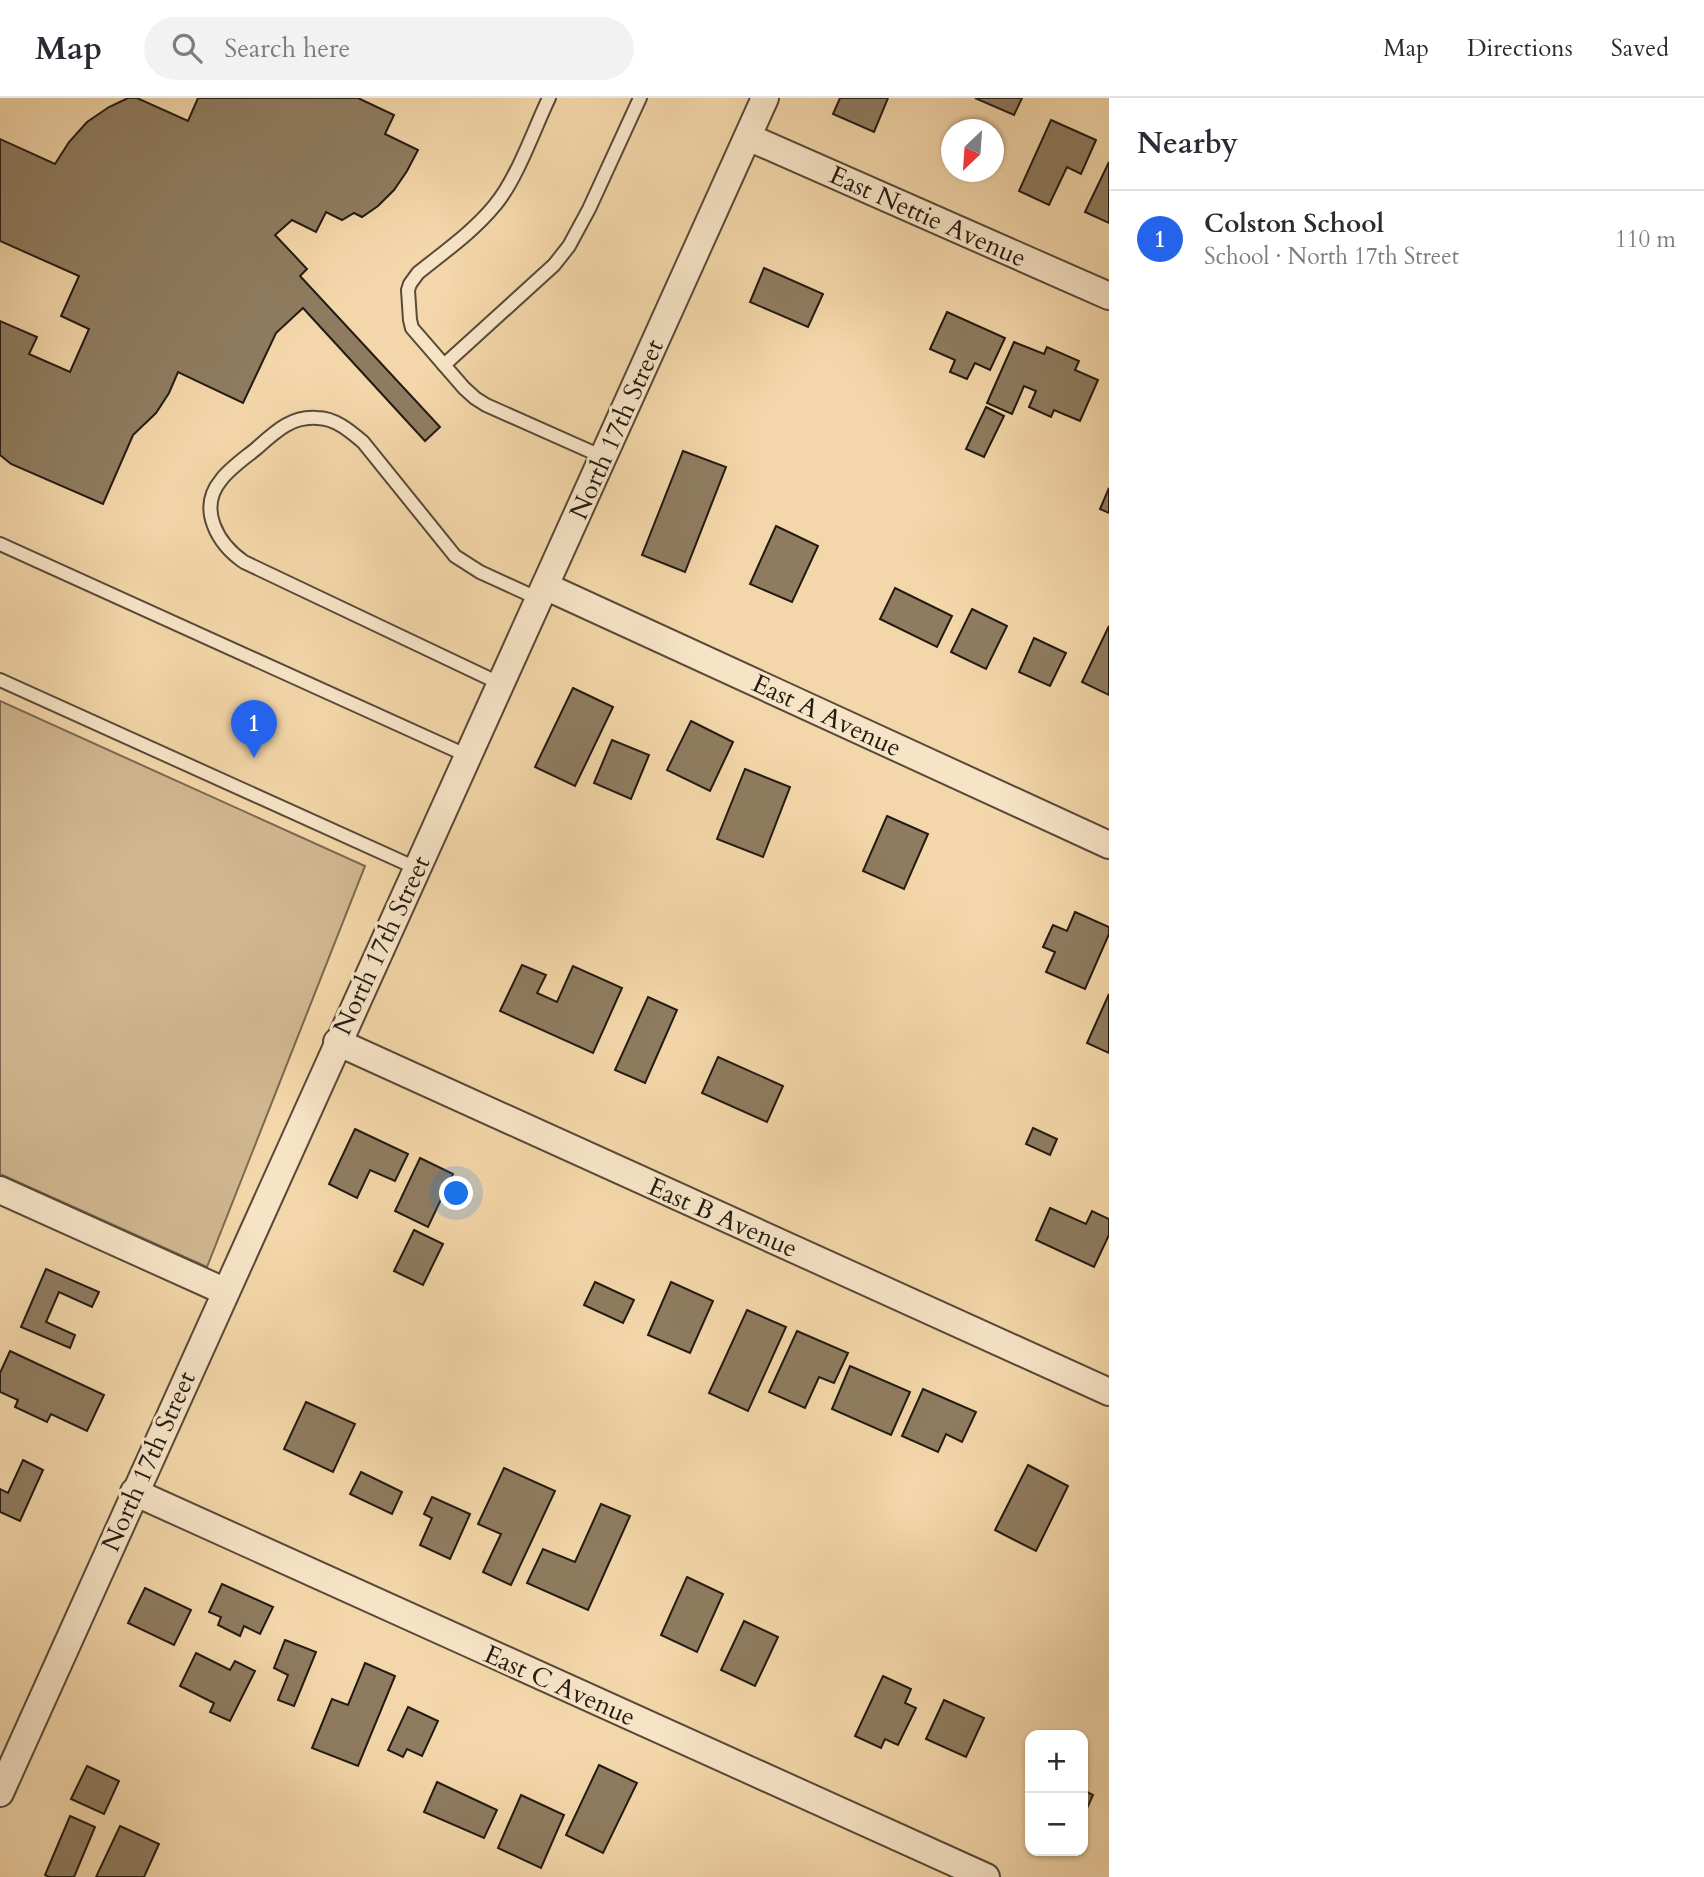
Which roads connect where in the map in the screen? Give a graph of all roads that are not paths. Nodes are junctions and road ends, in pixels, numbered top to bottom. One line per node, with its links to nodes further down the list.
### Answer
1 (549, 98): 6 (lane)
2 (640, 98): 6 (lane)
3 (765, 98): 4 (street, North 17th Street)
4 (748, 137): 5 (street, East Nettie Avenue); 7 (street, North 17th Street)
5 (1109, 296)
6 (444, 365): 7 (lane)
7 (603, 457): 9 (street, North 17th Street)
8 (0, 544): 12 (lane)
9 (542, 592): 11 (street, North 17th Street); 11 (lane); 13 (street, East A Avenue)
10 (0, 680): 14 (lane)
11 (500, 684): 12 (street, North 17th Street)
12 (468, 756): 14 (street, North 17th Street)
13 (1109, 845)
14 (416, 868): 15 (street, North 17th Street)
15 (337, 1042): 17 (street, North 17th Street); 18 (street, East B Avenue)
16 (0, 1190): 17 (street)
17 (224, 1292): 19 (street, North 17th Street)
18 (1109, 1392)
19 (134, 1492): 20 (street, North 17th Street); 21 (street, East C Avenue)
20 (3, 1776)
21 (986, 1877)

